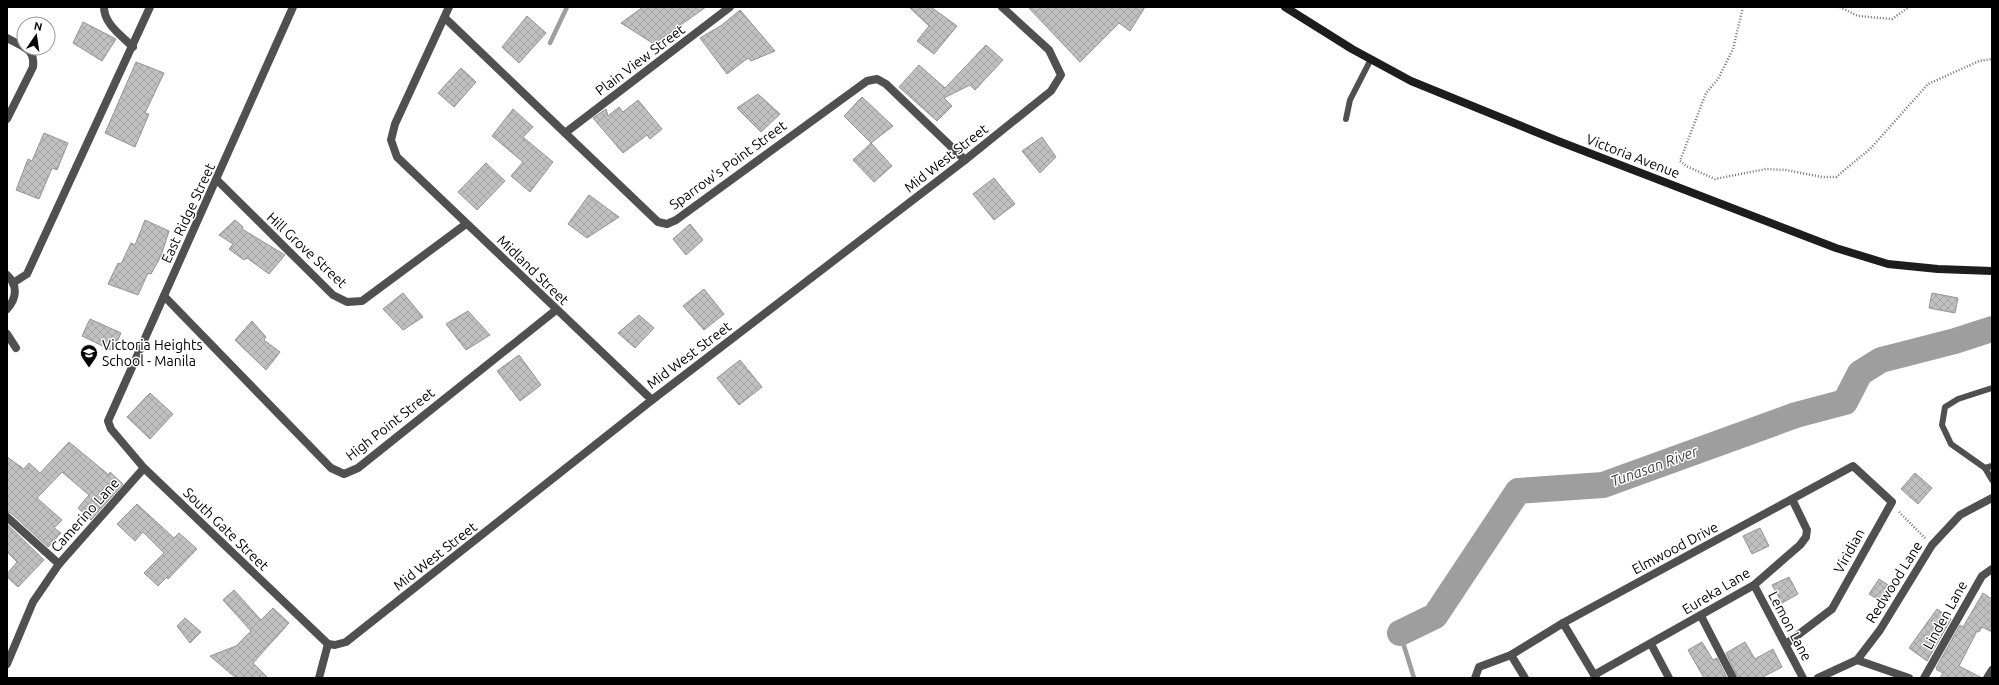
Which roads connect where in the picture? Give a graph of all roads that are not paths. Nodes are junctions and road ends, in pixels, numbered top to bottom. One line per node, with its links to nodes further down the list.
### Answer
1 (104, 7): 11 (street)
2 (150, 7): 11 (street)
3 (293, 7): 18 (street, East Ridge Street)
4 (449, 7): 8 (street)
5 (730, 7): 16 (street, Plain View Street)
6 (1002, 7): 17 (street, Mid West Street)
7 (1285, 7): 13 (main road, Victoria Avenue)
8 (445, 18): 16 (street, Sparrow's Point Street); 19 (street, Midland Street)
9 (7, 38): 10 (street)
10 (16, 43)
11 (132, 47): 22 (street)
12 (33, 56): 14 (street)
13 (1371, 59): 15 (lane); 20 (main road, Victoria Avenue)
14 (7, 119)
15 (1346, 119)
16 (565, 133): 17 (street, Sparrow's Point Street)
17 (965, 160): 29 (street, Mid West Street)
18 (217, 180): 19 (street, Hill Grove Street); 23 (street, East Ridge Street)
19 (466, 224): 25 (street, Midland Street)
20 (1992, 271)
21 (7, 275): 22 (street)
22 (13, 283): 24 (street)
23 (164, 296): 25 (street, High Point Street); 30 (street, East Ridge Street)
24 (7, 309)
25 (556, 310): 29 (street, Midland Street)
26 (7, 334): 27 (street)
27 (16, 348)
28 (1992, 388): 33 (lane)
29 (652, 400): 44 (street, Mid West Street)
30 (111, 429): 32 (street, South Gate Street)
31 (1992, 466): 33 (lane)
32 (144, 468): 39 (street, Camerino Lane); 44 (street, South Gate Street)
33 (1985, 468): 34 (lane)
34 (1992, 480)
35 (1992, 498): 48 (street, Redwood Lane)
36 (1792, 499): 37 (street, Elmwood Drive); 41 (street, Eureka Lane); 43 (street, Elmwood Drive)
37 (1892, 502): 46 (street, Viridian)
38 (7, 517): 39 (street, Camerino Lane)
39 (59, 564): 49 (street)
40 (1992, 569): 60 (street, Linden Lane)
41 (1754, 585): 42 (street, Eureka Lane); 46 (street, Lemon Lane)
42 (1701, 616): 45 (street, Eureka Lane); 56 (street)
43 (1563, 623): 47 (street, Elmwood Drive); 51 (street)
44 (328, 644): 52 (street)
45 (1651, 644): 51 (street, Eureka Lane); 55 (street)
46 (1786, 644): 57 (street, Lemon Lane)
47 (1511, 655): 53 (street, Elmwood Drive); 54 (street)
48 (1857, 660): 58 (street, Redwood Lane); 59 (street)
49 (7, 664)
50 (1992, 670): 61 (street)
51 (1595, 676)
52 (319, 678)
53 (1475, 678)
54 (1525, 678)
55 (1669, 678)
56 (1733, 678)
57 (1803, 678)
58 (1818, 678)
59 (1909, 678)
60 (1924, 678)
61 (1987, 678)

